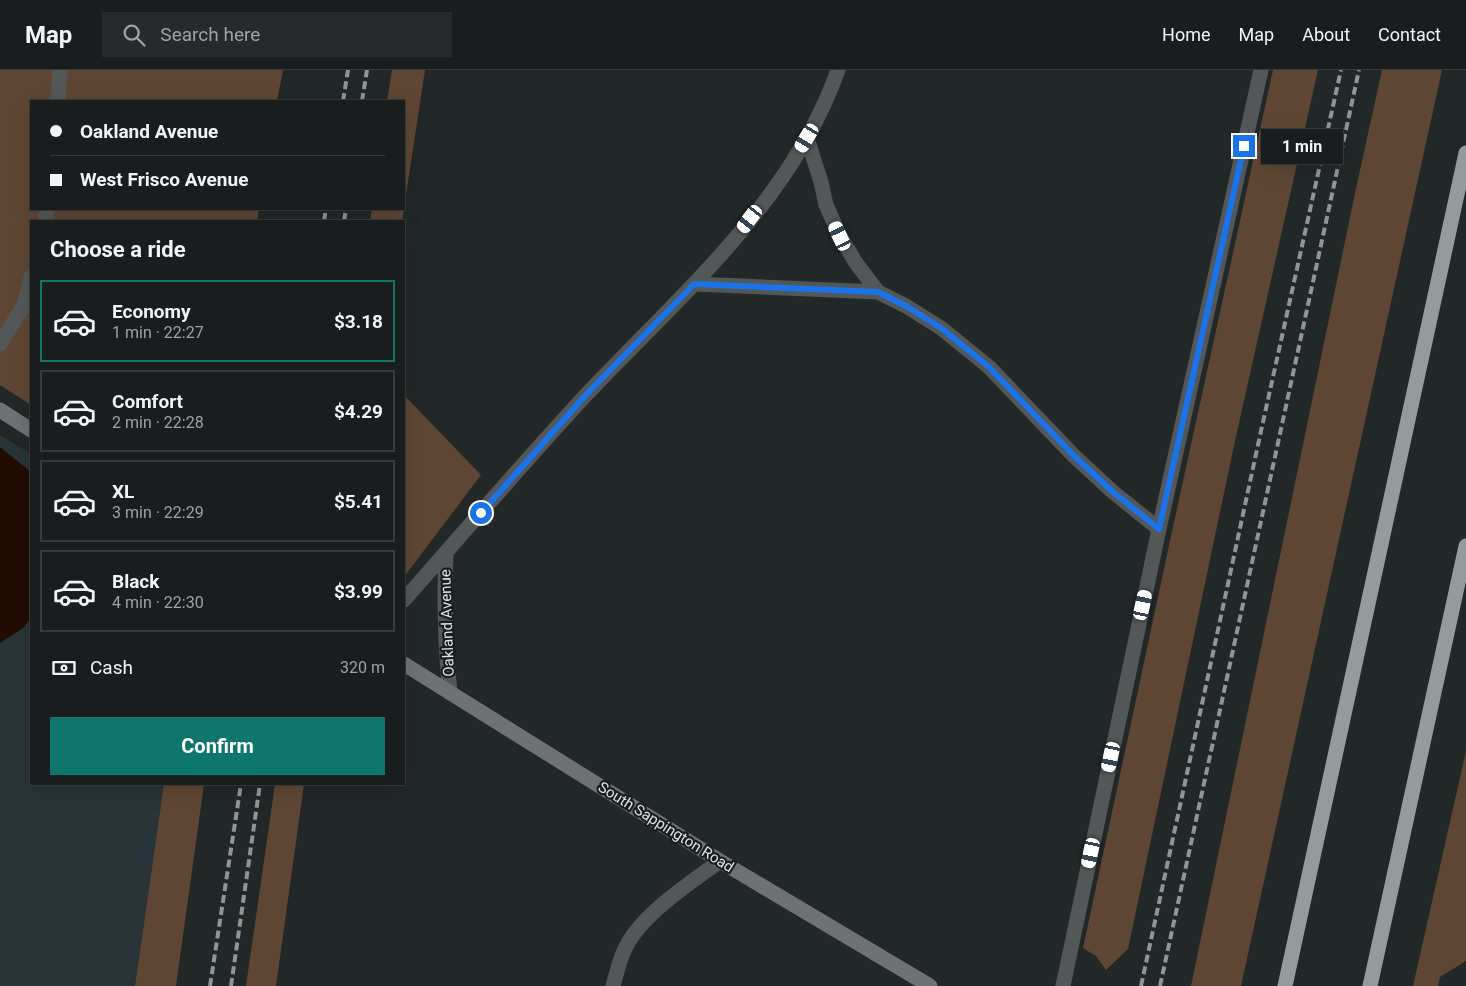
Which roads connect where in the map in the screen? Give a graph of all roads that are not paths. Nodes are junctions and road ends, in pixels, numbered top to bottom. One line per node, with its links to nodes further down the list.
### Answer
1 (60, 70): 4 (street)
2 (838, 70): 5 (street, Oakland Avenue)
3 (1261, 70): 13 (street)
4 (58, 100)
5 (807, 138): 8 (street, Oakland Avenue); 9 (street)
6 (1466, 153): 23 (highway)
7 (30, 282): 10 (street)
8 (694, 284): 9 (street); 15 (street, Oakland Avenue)
9 (878, 292): 13 (street)
10 (0, 344)
11 (0, 410): 12 (street)
12 (30, 429)
13 (1159, 529): 22 (street)
14 (1466, 546): 24 (highway)
15 (446, 553): 16 (street, Oakland Avenue); 18 (street, Oakland Avenue)
16 (405, 599)
17 (405, 665): 18 (street, South Sappington Road)
18 (450, 693): 19 (street, South Sappington Road)
19 (720, 861): 20 (street); 21 (street, South Sappington Road)
20 (614, 986)
21 (930, 986)
22 (1063, 986)
23 (1285, 986)
24 (1370, 986)

